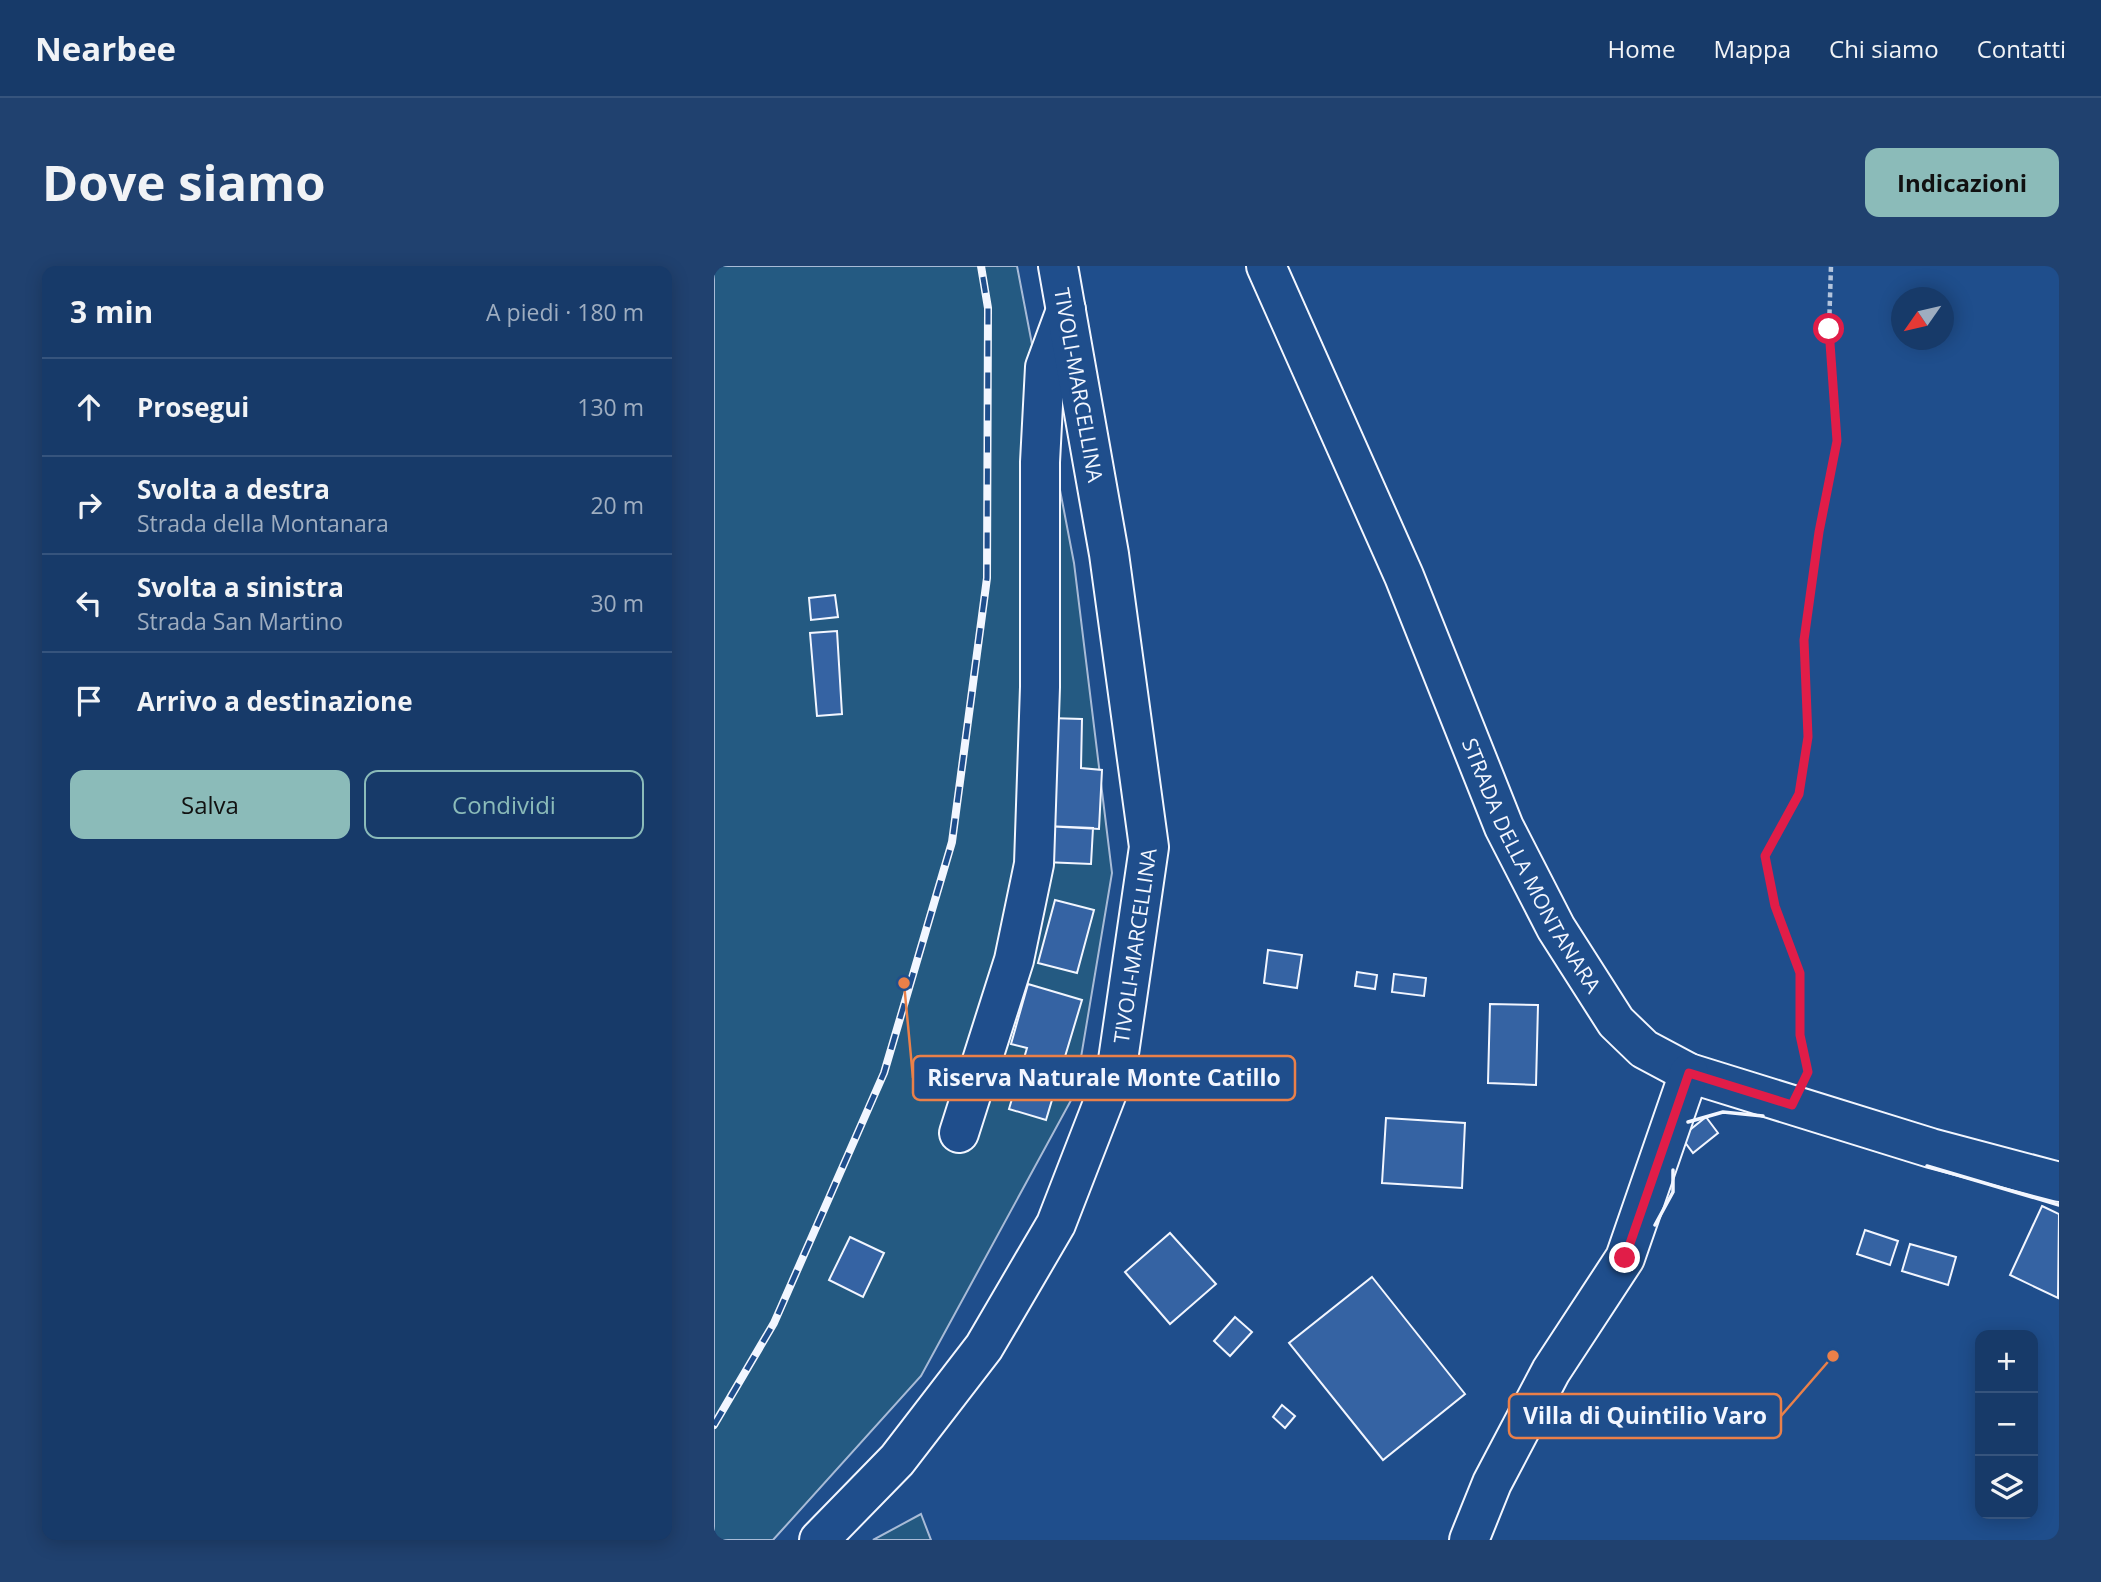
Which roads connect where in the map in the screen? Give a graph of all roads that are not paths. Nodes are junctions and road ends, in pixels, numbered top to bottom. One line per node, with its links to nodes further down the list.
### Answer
1 (1058, 266): 3 (street, TIVOLI-MARCELLINA)
2 (1266, 266): 4 (street, STRADA DELLA MONTANARA)
3 (1066, 310): 5 (street); 7 (street, TIVOLI-MARCELLINA)
4 (1689, 1073): 6 (street, STRADA DELLA MONTANARA); 8 (street)
5 (958, 1133)
6 (2059, 1182)
7 (819, 1540)
8 (1469, 1540)

